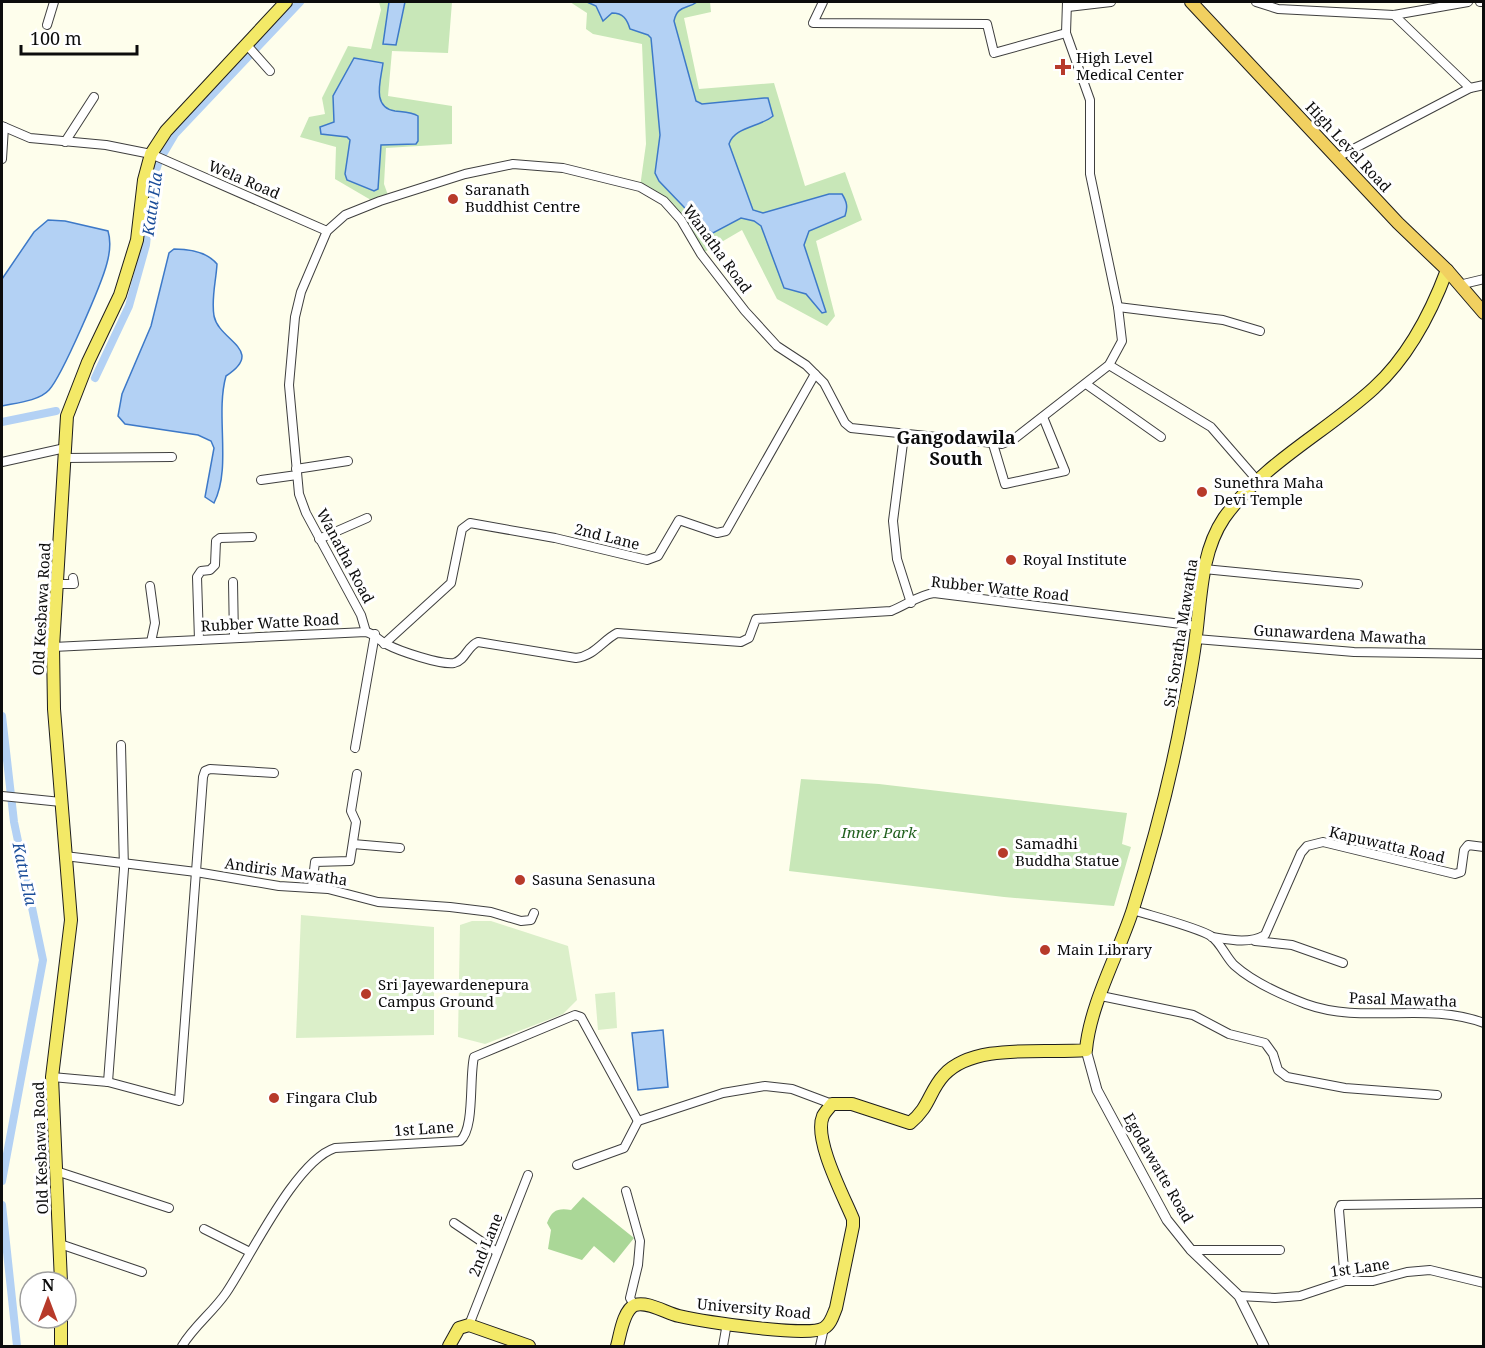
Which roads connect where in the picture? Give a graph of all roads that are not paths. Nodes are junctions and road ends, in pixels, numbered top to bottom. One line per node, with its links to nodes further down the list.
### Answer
1 (54, 2): 10 (street)
2 (286, 2): 12 (main road, Old Kesbawa Road)
3 (823, 2): 11 (street)
4 (1111, 2): 8 (street)
5 (1191, 2): 20 (highway, High Level Road)
6 (1256, 2): 9 (street)
7 (1468, 2): 9 (street)
8 (1068, 4): 11 (street, Wanatha Road)
9 (1394, 15): 15 (street)
10 (47, 25)
11 (1066, 33): 27 (street, Wanatha Road)
12 (246, 44): 13 (street); 19 (main road, Old Kesbawa Road)
13 (270, 71)
14 (1484, 85): 15 (street)
15 (1470, 88): 20 (street)
16 (94, 97): 18 (street)
17 (3, 127): 18 (street); 21 (street)
18 (65, 142): 19 (street)
19 (154, 156): 22 (street, Wela Road); 37 (main road, Old Kesbawa Road)
20 (1338, 157): 23 (highway, High Level Road)
21 (2, 159)
22 (327, 231): 31 (street, Wanatha Road); 41 (street, Wanatha Road)
23 (1446, 270): 25 (highway, High Level Road); 26 (main road, Sri Soratha Mawatha)
24 (1484, 279): 25 (street)
25 (1459, 285): 26 (main road, Sri Soratha Mawatha); 28 (highway, High Level Road)
26 (1437, 298): 43 (main road, Sri Soratha Mawatha)
27 (1118, 307): 29 (street); 30 (street, Wanatha Road)
28 (1484, 313)
29 (1260, 331)
30 (1109, 365): 32 (street, Wanatha Road); 43 (street)
31 (815, 374): 34 (street, Wanatha Road); 59 (street, 2nd Lane)
32 (1086, 384): 33 (street, Wanatha Road); 35 (street)
33 (1043, 417): 36 (street, Wanatha Road); 36 (street)
34 (904, 435): 36 (street, Wanatha Road); 53 (street)
35 (1161, 437)
36 (993, 444)
37 (65, 453): 38 (street); 40 (street); 51 (main road, Old Kesbawa Road)
38 (172, 457)
39 (348, 461): 41 (street)
40 (2, 462)
41 (296, 472): 42 (street); 46 (street, Wanatha Road)
42 (261, 480)
43 (1257, 480): 47 (main road, Sri Soratha Mawatha)
44 (368, 518): 46 (street)
45 (252, 537): 57 (street)
46 (319, 538): 55 (street, Wanatha Road)
47 (1204, 569): 50 (street); 54 (main road, Sri Soratha Mawatha)
48 (73, 578): 51 (street)
49 (233, 582): 56 (street)
50 (1358, 584)
51 (58, 585): 60 (main road, Old Kesbawa Road)
52 (150, 586): 58 (street)
53 (910, 603): 54 (street, Rubber Watte Road); 59 (street, Rubber Watte Road)
54 (1197, 632): 61 (street, Gunawardena Mawatha); 75 (main road, Sri Soratha Mawatha)
55 (370, 633): 56 (street, Rubber Watte Road); 59 (street, Rubber Watte Road); 63 (street)
56 (234, 638): 57 (street, Rubber Watte Road)
57 (199, 640): 58 (street, Rubber Watte Road)
58 (151, 642): 60 (street, Rubber Watte Road)
59 (384, 644)
60 (53, 647): 67 (main road, Old Kesbawa Road)
61 (1484, 654)
62 (122, 745): 72 (street)
63 (355, 748)
64 (274, 773): 73 (street)
65 (357, 774): 68 (street)
66 (2, 796): 67 (street)
67 (61, 802): 71 (main road, Old Kesbawa Road)
68 (353, 844): 70 (street); 74 (street)
69 (1484, 847): 78 (street, Kapuwatta Road)
70 (400, 848)
71 (65, 856): 72 (street, Andiris Mawatha); 83 (main road, Old Kesbawa Road)
72 (123, 863): 73 (street, Andiris Mawatha); 84 (street)
73 (196, 872): 74 (street, Andiris Mawatha); 84 (street)
74 (312, 887): 76 (street, Andiris Mawatha)
75 (1133, 910): 77 (street); 80 (main road, Sri Soratha Mawatha)
76 (534, 913)
77 (1212, 937): 78 (street); 81 (street, Pasal Mawatha)
78 (1255, 941): 79 (street)
79 (1343, 963)
80 (1101, 996): 82 (main road, Sri Soratha Mawatha); 85 (street)
81 (1484, 1023)
82 (1086, 1050): 86 (main road); 97 (street, Egodawatte Road)
83 (52, 1077): 84 (street); 89 (main road, Old Kesbawa Road)
84 (108, 1082)
85 (1437, 1095)
86 (832, 1104): 87 (street); 109 (main road, University Road)
87 (639, 1121): 88 (street); 99 (street, 1st Lane)
88 (577, 1165)
89 (56, 1171): 93 (street); 96 (main road, Old Kesbawa Road)
90 (528, 1175): 100 (street, 2nd Lane)
91 (626, 1191): 106 (street)
92 (1484, 1203): 103 (street)
93 (169, 1208)
94 (454, 1223): 100 (street)
95 (204, 1229): 99 (street)
96 (60, 1244): 101 (main road, Old Kesbawa Road); 102 (street)
97 (1191, 1250): 98 (street); 105 (street, Egodawatte Road)
98 (1280, 1250)
99 (250, 1252): 112 (street, 1st Lane)
100 (497, 1252): 108 (street, 2nd Lane)
101 (61, 1270)
102 (142, 1272)
103 (1345, 1281): 104 (street, 1st Lane); 105 (street, 1st Lane)
104 (1484, 1282)
105 (1239, 1296): 118 (street, Egodawatte Road)
106 (634, 1305): 107 (main road, University Road); 115 (main road)
107 (727, 1323): 109 (main road, University Road); 116 (street)
108 (469, 1325): 113 (main road); 114 (main road)
109 (824, 1328): 117 (street)
110 (61, 1330): 111 (main road)
111 (61, 1347)
112 (182, 1347)
113 (448, 1347)
114 (529, 1347)
115 (617, 1347)
116 (723, 1347)
117 (820, 1347)
118 (1264, 1347)

